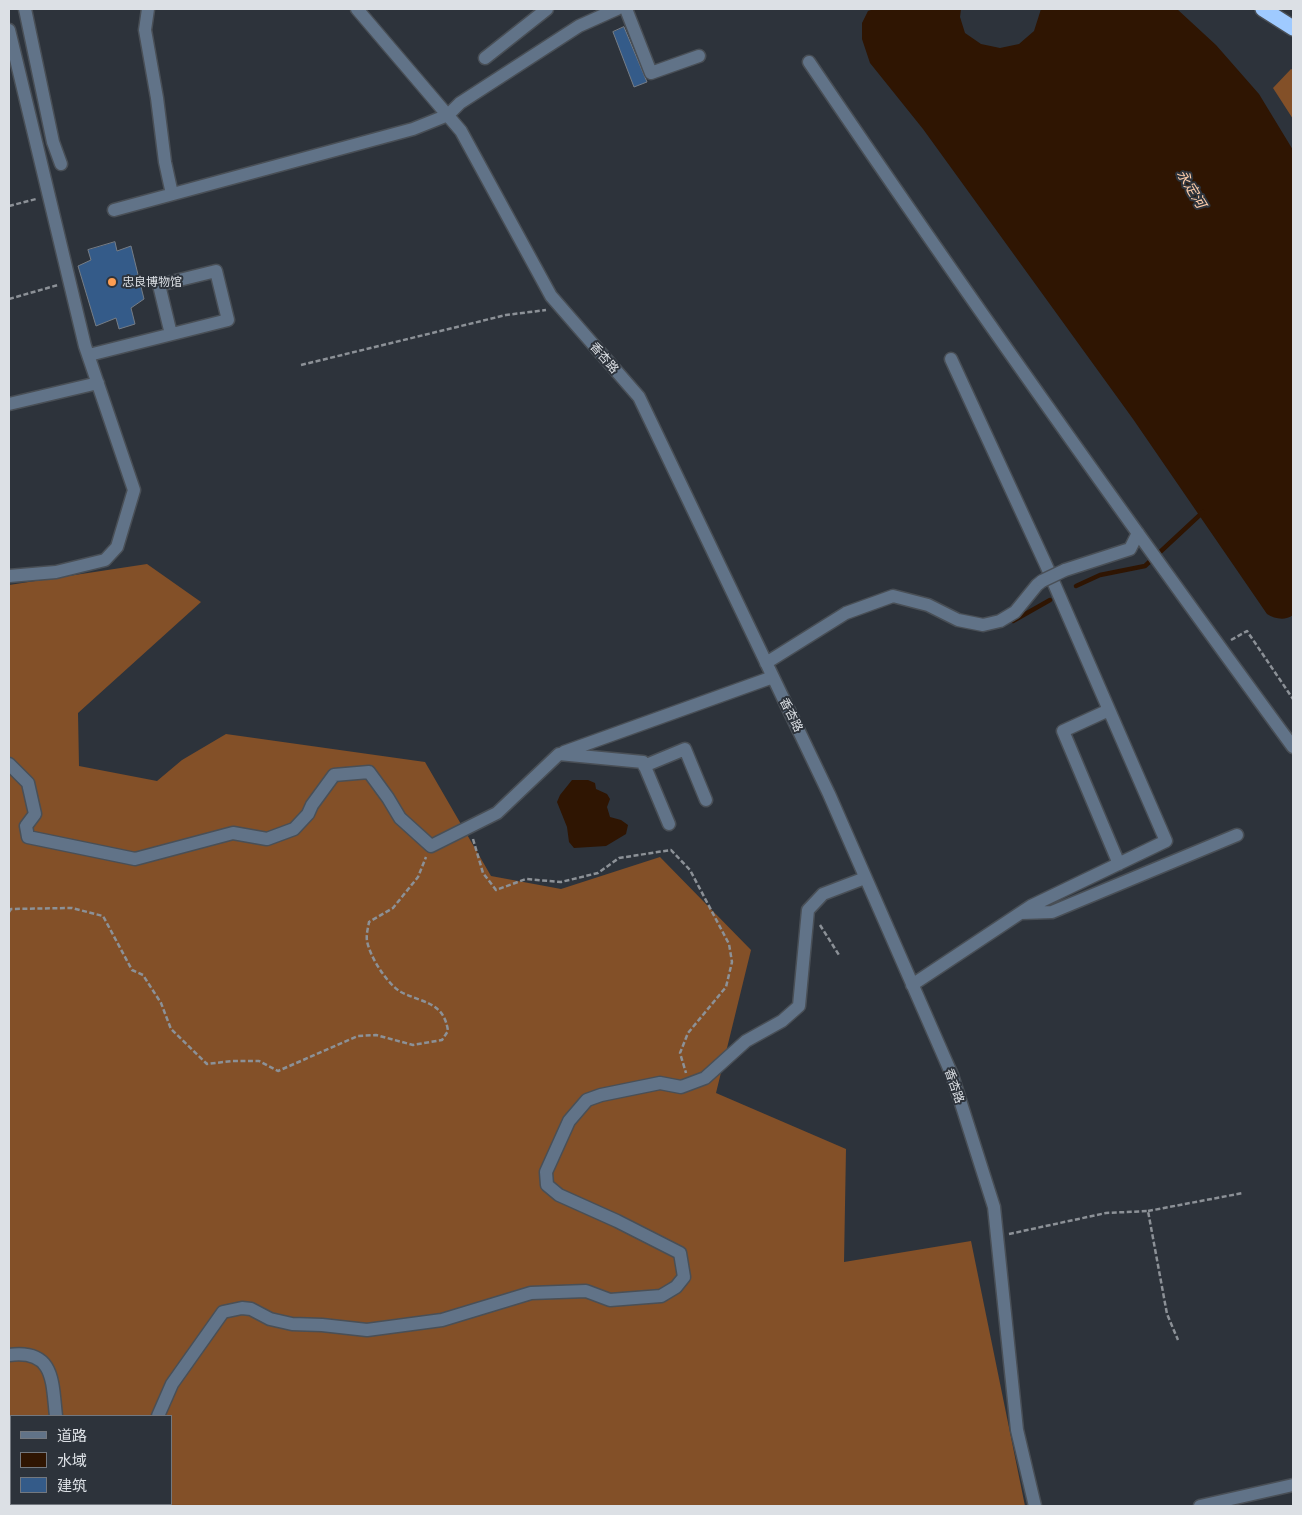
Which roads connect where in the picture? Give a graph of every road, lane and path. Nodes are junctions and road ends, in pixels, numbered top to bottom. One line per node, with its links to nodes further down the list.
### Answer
1 (25, 9): 14 (street)
2 (148, 9): 15 (street)
3 (357, 9): 13 (street, 香杏路)
4 (547, 9): 11 (street)
5 (617, 9): 13 (street)
6 (626, 9): 10 (street)
7 (1263, 9): 8 (highway)
8 (1293, 28)
9 (9, 30): 16 (street)
10 (699, 56)
11 (485, 58)
12 (810, 62): 28 (street)
13 (448, 115): 15 (street); 21 (street, 香杏路)
14 (61, 164)
15 (172, 194): 18 (street)
16 (49, 196): 17 (path); 19 (street)
17 (9, 206)
18 (114, 210)
19 (70, 282): 20 (path); 23 (street)
20 (9, 299)
21 (562, 308): 25 (path); 31 (street, 香杏路)
22 (172, 334): 22 (street); 23 (street)
23 (89, 355): 26 (street)
24 (951, 359): 34 (street)
25 (301, 365)
26 (98, 383): 27 (street); 29 (street)
27 (9, 404)
28 (1138, 534): 30 (street); 31 (street, bridge)
29 (9, 576)
30 (1220, 647): 33 (path); 35 (street)
31 (766, 663): 32 (street, 香杏路)
32 (772, 677): 36 (street); 45 (street, 香杏路)
33 (1293, 699)
34 (1109, 710): 44 (street); 44 (street)
35 (1293, 747)
36 (560, 754): 38 (street); 41 (street)
37 (9, 764): 43 (street)
38 (644, 766): 39 (street); 40 (street)
39 (706, 800)
40 (669, 824)
41 (470, 826): 43 (street); 51 (path)
42 (1237, 835): 48 (street)
43 (431, 846): 47 (path)
44 (1119, 864): 48 (street)
45 (865, 878): 46 (street); 50 (street, 香杏路)
46 (808, 910): 49 (path); 51 (street)
47 (9, 912)
48 (1021, 913): 50 (street)
49 (839, 955)
50 (912, 985): 54 (street, 香杏路)
51 (689, 1084): 58 (street)
52 (1243, 1192): 53 (path)
53 (1148, 1211): 54 (path); 55 (path)
54 (997, 1237): 60 (street, 香杏路)
55 (1178, 1340)
56 (9, 1355): 57 (street)
57 (56, 1415)
58 (158, 1415)
59 (1293, 1485): 61 (street)
60 (1034, 1506)
61 (1200, 1506)

